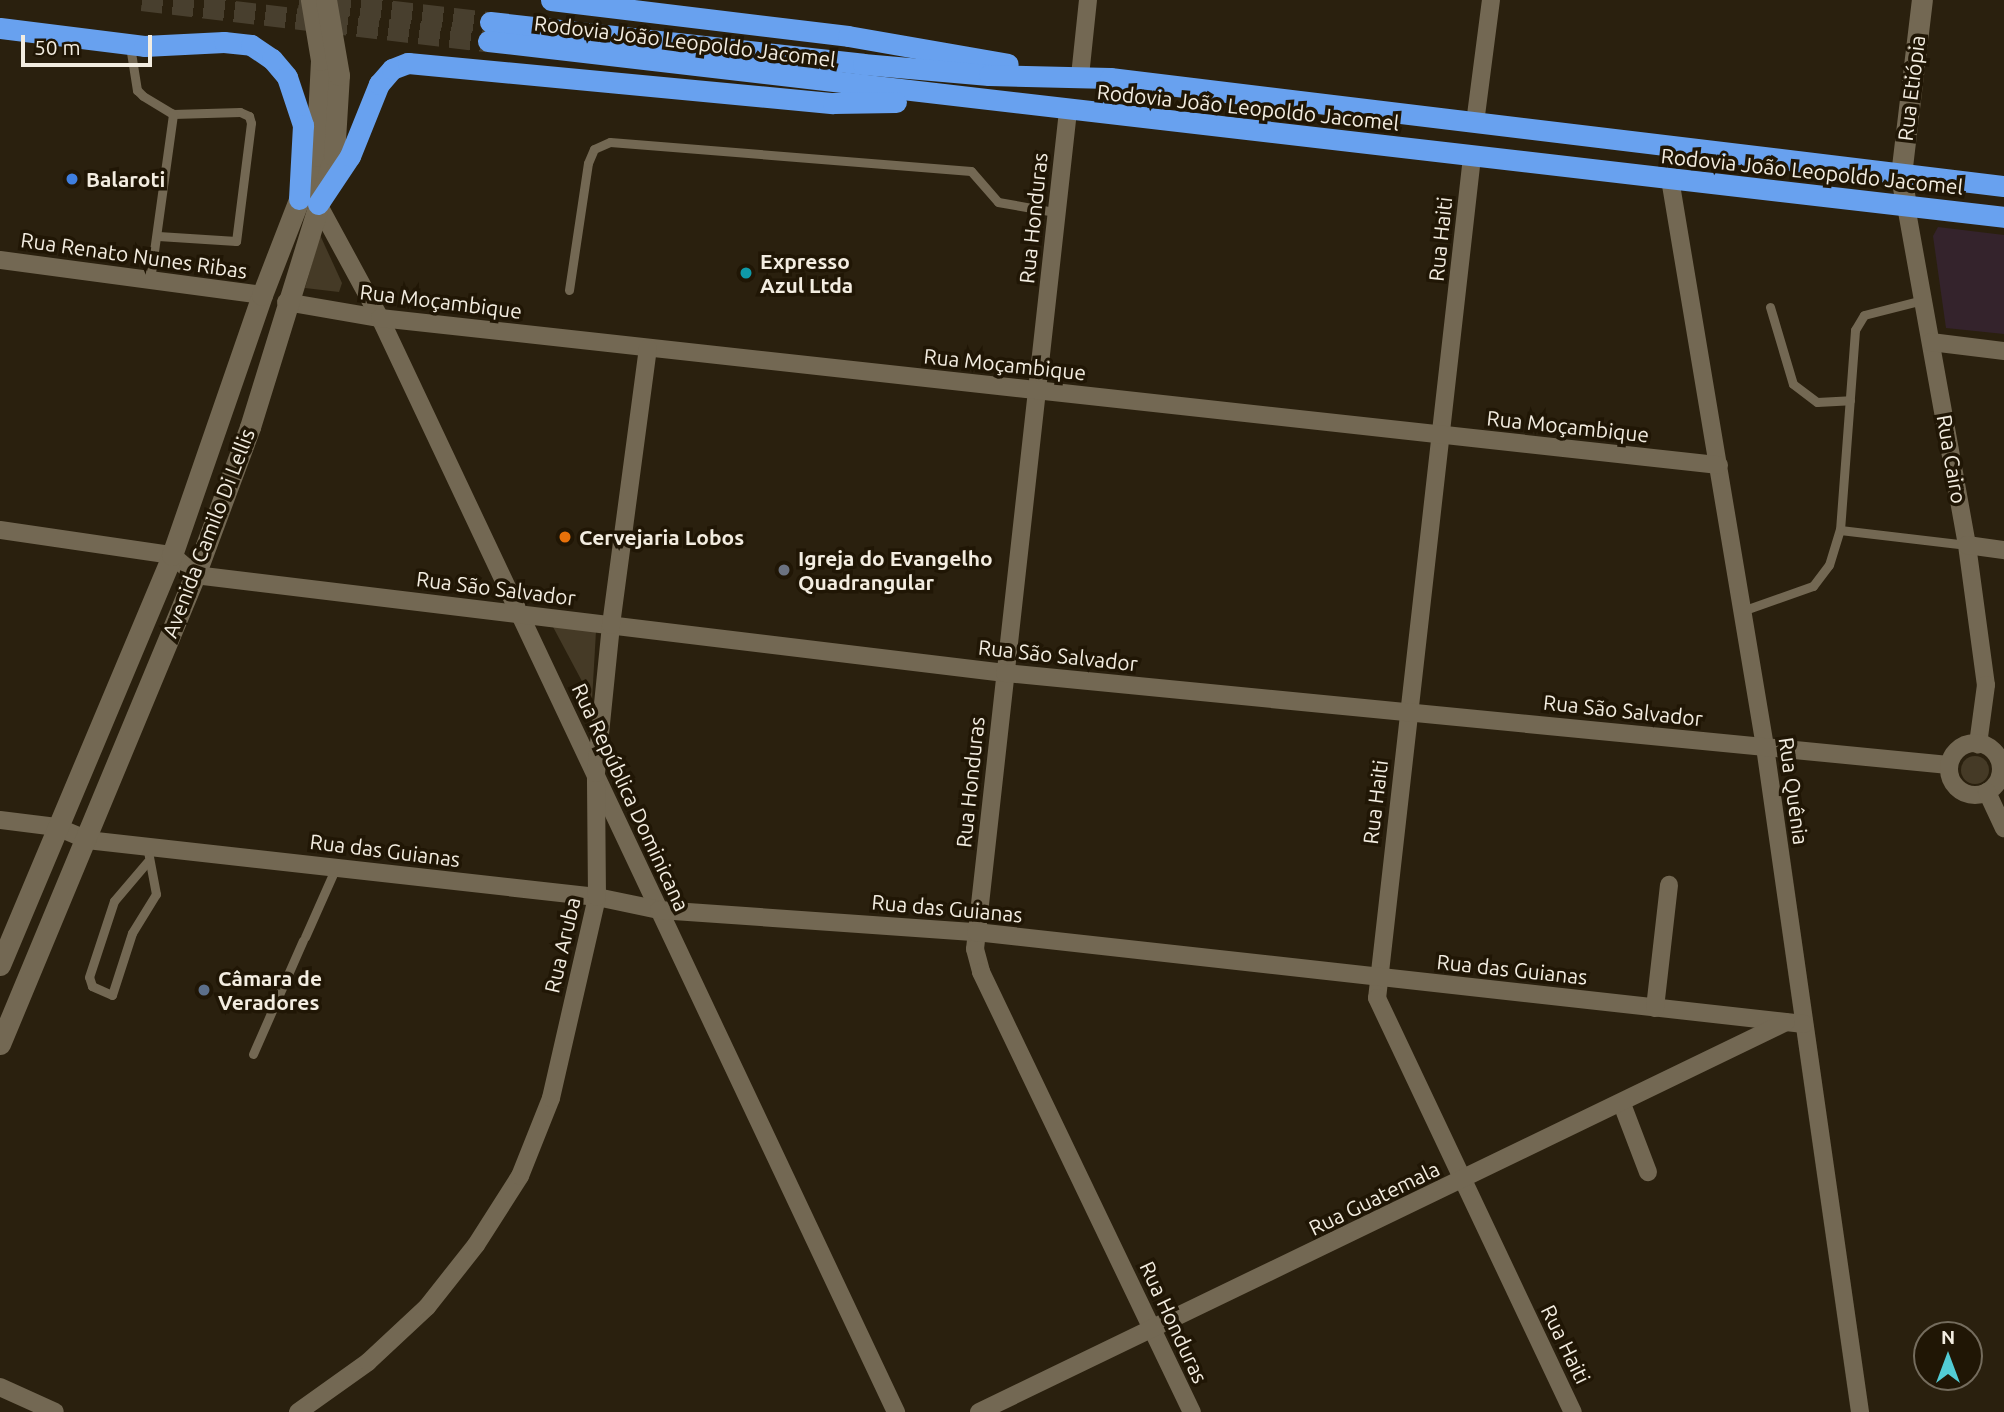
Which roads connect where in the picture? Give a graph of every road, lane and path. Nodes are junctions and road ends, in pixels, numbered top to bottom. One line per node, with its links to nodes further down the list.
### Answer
1 (551, 0): 6 (highway)
2 (1088, 0): 9 (street)
3 (1491, 0): 13 (street)
4 (1922, 0): 15 (main road, Rua Etiópia)
5 (319, 2): 18 (main road, Avenida Camilo Di Lellis)
6 (679, 7): 9 (highway)
7 (0, 28): 8 (highway)
8 (130, 44): 12 (lane); 18 (highway)
9 (1080, 76): 10 (highway, Rodovia João Leopoldo Jacomel); 13 (highway, Rodovia João Leopoldo Jacomel)
10 (968, 100): 11 (highway, Rodovia João Leopoldo Jacomel); 18 (highway)
11 (1068, 111): 14 (highway, Rodovia João Leopoldo Jacomel); 20 (street, Rua Honduras)
12 (173, 114): 22 (lane); 22 (lane)
13 (1475, 123): 15 (highway, Rodovia João Leopoldo Jacomel)
14 (1472, 157): 16 (highway, Rodovia João Leopoldo Jacomel); 36 (street, Rua Haiti)
15 (1900, 175): 17 (highway, Rodovia João Leopoldo Jacomel); 19 (main road, Rua Cairo)
16 (1670, 180): 19 (highway, Rodovia João Leopoldo Jacomel); 37 (street, Rua Quênia)
17 (2004, 186)
18 (308, 201): 26 (main road, Avenida Camilo Di Lellis); 28 (main road, Avenida Camilo Di Lellis); 30 (street, Rua República Dominicana)
19 (1906, 206): 21 (highway, Rodovia João Leopoldo Jacomel); 27 (street, Rua Cairo)
20 (1055, 212): 25 (lane); 34 (street, Rua Honduras)
21 (2004, 217)
22 (158, 236): 24 (lane)
23 (0, 260): 24 (street, Rua Renato Nunes Ribas)
24 (150, 280): 26 (street, Rua Renato Nunes Ribas)
25 (569, 290)
26 (262, 295): 42 (main road, Avenida Camilo Di Lellis)
27 (1923, 300): 31 (street, Rua Cairo); 35 (lane)
28 (286, 302): 30 (street, Rua Moçambique); 43 (main road, Avenida Camilo Di Lellis)
29 (1770, 307): 35 (lane)
30 (380, 318): 32 (street, Rua Moçambique); 45 (street, Rua República Dominicana)
31 (1931, 342): 33 (street); 40 (street, Rua Cairo)
32 (648, 348): 34 (street, Rua Moçambique); 46 (street, Rua Aruba)
33 (2004, 351)
34 (1037, 391): 36 (street, Rua Moçambique); 47 (street, Rua Honduras)
35 (1850, 400): 39 (lane)
36 (1441, 435): 37 (street, Rua Moçambique); 48 (street, Rua Haiti)
37 (1720, 465): 44 (street, Rua Quênia)
38 (0, 530): 42 (street)
39 (1840, 530): 40 (lane); 44 (lane)
40 (1967, 545): 41 (street); 49 (street, Rua Cairo)
41 (2004, 550)
42 (172, 555): 43 (street); 56 (main road, Avenida Camilo Di Lellis)
43 (195, 575): 45 (street, Rua São Salvador); 58 (main road, Avenida Camilo Di Lellis)
44 (1742, 611): 50 (street, Rua Quênia)
45 (517, 614): 46 (street, Rua São Salvador); 53 (street, Rua República Dominicana)
46 (611, 625): 47 (street, Rua São Salvador); 53 (street, Rua Aruba)
47 (1005, 673): 48 (street, Rua São Salvador); 64 (street, Rua Honduras)
48 (1408, 712): 50 (street, Rua São Salvador); 66 (street, Rua Haiti)
49 (1978, 744): 51 (street); 52 (street)
50 (1765, 747): 51 (street, Rua São Salvador); 68 (street, Rua Quênia)
51 (1949, 765): 54 (street)
52 (2002, 769): 54 (street)
53 (596, 773): 62 (street, Rua Aruba); 63 (street, Rua República Dominicana)
54 (1987, 792): 57 (street)
55 (0, 820): 56 (street, Rua das Guianas)
56 (57, 827): 58 (street, Rua das Guianas); 65 (main road, Avenida Camilo Di Lellis)
57 (2004, 828)
58 (87, 840): 59 (street, Rua das Guianas); 69 (main road, Avenida Camilo Di Lellis)
59 (148, 853): 59 (lane); 60 (street, Rua das Guianas)
60 (336, 867): 62 (street, Rua das Guianas); 70 (lane)
61 (1669, 885): 67 (street)
62 (597, 897): 63 (street, Rua das Guianas); 77 (street, Rua Aruba)
63 (659, 910): 64 (street, Rua das Guianas); 78 (street, Rua República Dominicana)
64 (976, 932): 66 (street, Rua das Guianas); 74 (street, Rua Honduras)
65 (0, 965)
66 (1378, 977): 67 (street, Rua das Guianas); 73 (street, Rua Haiti)
67 (1655, 1008): 68 (street, Rua das Guianas)
68 (1796, 1023): 71 (street, Rua Guatemala); 82 (street, Rua Quênia)
69 (0, 1044)
70 (253, 1054)
71 (1622, 1104): 72 (street); 73 (street, Rua Guatemala)
72 (1648, 1172)
73 (1462, 1180): 74 (street, Rua Guatemala); 81 (street, Rua Haiti)
74 (1153, 1329): 79 (street, Rua Guatemala); 80 (street, Rua Honduras)
75 (0, 1388): 76 (street)
76 (55, 1412)
77 (298, 1412)
78 (897, 1412)
79 (979, 1412)
80 (1192, 1412)
81 (1573, 1412)
82 (1860, 1412)

